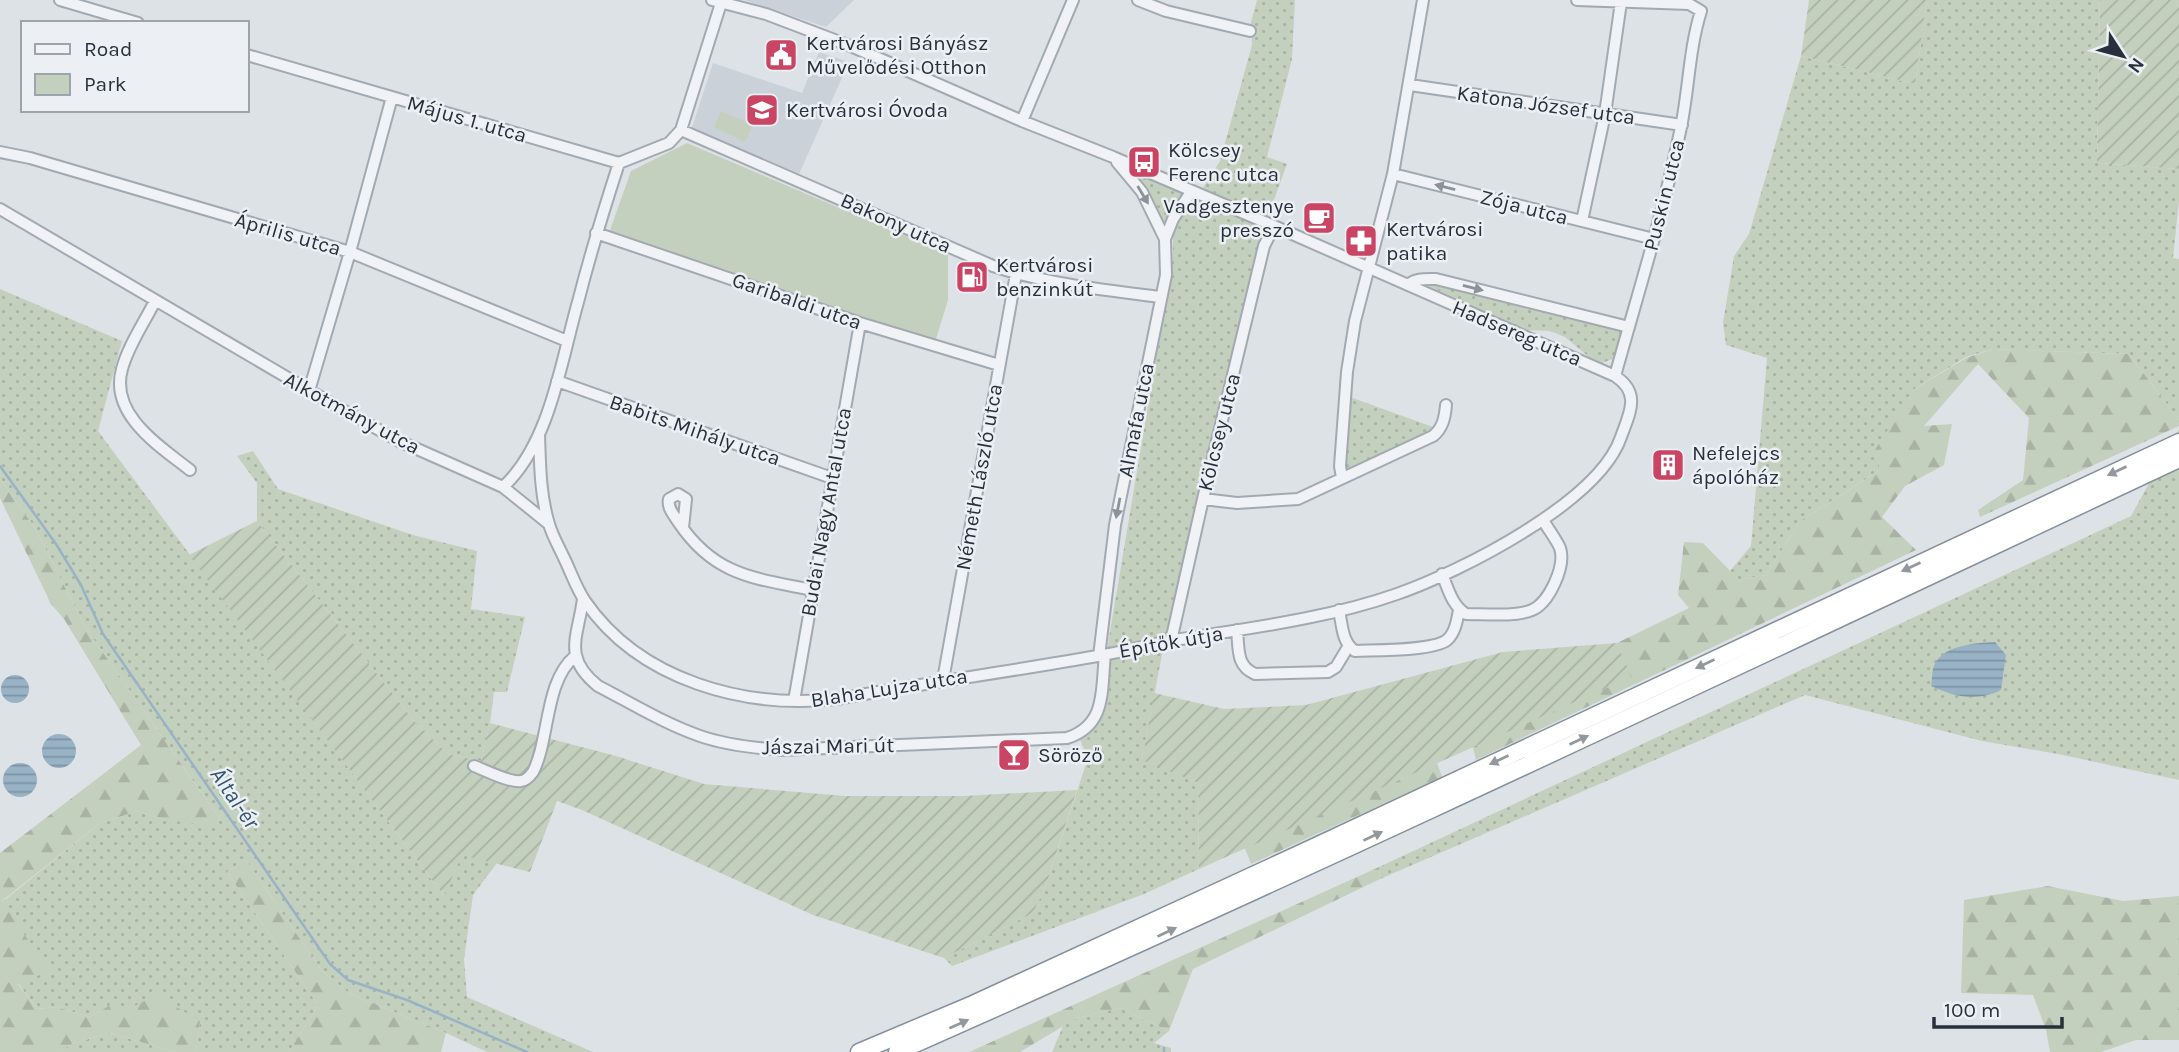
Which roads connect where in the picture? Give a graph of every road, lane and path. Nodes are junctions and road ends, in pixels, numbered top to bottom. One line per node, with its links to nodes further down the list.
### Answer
1 (60, 0): 8 (street)
2 (1073, 0): 14 (street)
3 (1138, 0): 9 (street)
4 (1423, 0): 11 (street)
5 (1577, 0): 7 (street)
6 (719, 1): 14 (street, Hadsereg utca); 16 (street)
7 (1621, 2): 13 (street); 15 (street, Puskin utca)
8 (131, 21)
9 (1250, 31)
10 (248, 55): 12 (street, Május 1. utca)
11 (1410, 85): 13 (street, Katona József utca); 20 (street)
12 (392, 97): 19 (street, Május 1. utca); 28 (street)
13 (1605, 114): 15 (street, Katona József utca); 23 (street)
14 (1022, 121): 18 (street, Hadsereg utca)
15 (1682, 125): 27 (street, Puskin utca)
16 (681, 130): 19 (street); 30 (street, Bakony utca)
17 (0, 152): 28 (street, Április utca)
18 (1113, 157): 21 (street, Hadsereg utca); 26 (street, Hadsereg utca, one-way to 26)
19 (619, 163): 25 (street, Blaha Lujza utca)
20 (1393, 174): 23 (street, Zója utca, one-way to 20); 29 (street)
21 (1191, 192): 24 (street, Hadsereg utca); 26 (street, Almafa utca)
22 (0, 209): 33 (street, Alkotmány utca)
23 (1582, 221): 27 (street, Zója utca)
24 (1274, 226): 29 (street, Hadsereg utca); 49 (street, Kölcsey utca)
25 (596, 233): 34 (street, Garibaldi utca); 36 (street, Blaha Lujza utca)
26 (1165, 239): 32 (street, Almafa utca)
27 (1654, 239): 35 (street, Puskin utca)
28 (350, 252): 36 (street, Április utca); 40 (street)
29 (1369, 269): 31 (street, Hadsereg utca); 47 (street)
30 (1016, 274): 32 (street, Bakony utca); 37 (street, Németh László utca)
31 (1408, 285): 35 (street, Hadsereg utca, one-way to 35); 38 (street, Hadsereg utca)
32 (1160, 297): 61 (street, Almafa utca, one-way to 61)
33 (155, 301): 40 (street, Alkotmány utca); 45 (street)
34 (860, 323): 37 (street, Garibaldi utca); 46 (street, Budai Nagy Antal utca)
35 (1629, 327): 38 (street, Puskin utca)
36 (567, 341): 39 (street, Blaha Lujza utca)
37 (999, 365): 63 (street, Németh László utca)
38 (1620, 379): 50 (street, Építők útja)
39 (557, 381): 42 (street, Blaha Lujza utca); 46 (street, Babits Mihály utca)
40 (309, 391): 48 (street, Alkotmány utca)
41 (1446, 405): 47 (street)
42 (539, 434): 48 (street, Blaha Lujza utca); 51 (street, Blaha Lujza utca)
43 (2179, 442): 66 (highway, one-way to 66)
44 (2179, 459): 67 (highway, one-way to 44)
45 (190, 470)
46 (832, 478): 54 (street, Budai Nagy Antal utca)
47 (1342, 478): 49 (street)
48 (503, 487): 51 (street, Alkotmány utca)
49 (1203, 499): 59 (street, Kölcsey utca)
50 (1543, 520): 53 (street, Építők útja); 57 (street)
51 (549, 524): 55 (street, Blaha Lujza utca)
52 (683, 528): 54 (street)
53 (1442, 574): 56 (street, Építők útja); 57 (street)
54 (812, 590): 64 (street, Budai Nagy Antal utca)
55 (583, 599): 62 (street); 64 (street, Blaha Lujza utca)
56 (1339, 610): 58 (street, Építők útja); 60 (street)
57 (1459, 610): 60 (street)
58 (1237, 630): 59 (street, Építők útja); 60 (street, Építők útja)
59 (1171, 641): 61 (street, Építők útja)
60 (1348, 647)
61 (1102, 655): 62 (street, Jászai Mari út); 63 (street, Blaha Lujza utca)
62 (575, 656): 65 (street)
63 (943, 680): 64 (street, Blaha Lujza utca)
64 (794, 701)
65 (474, 766)
66 (859, 1052)
67 (897, 1052)

